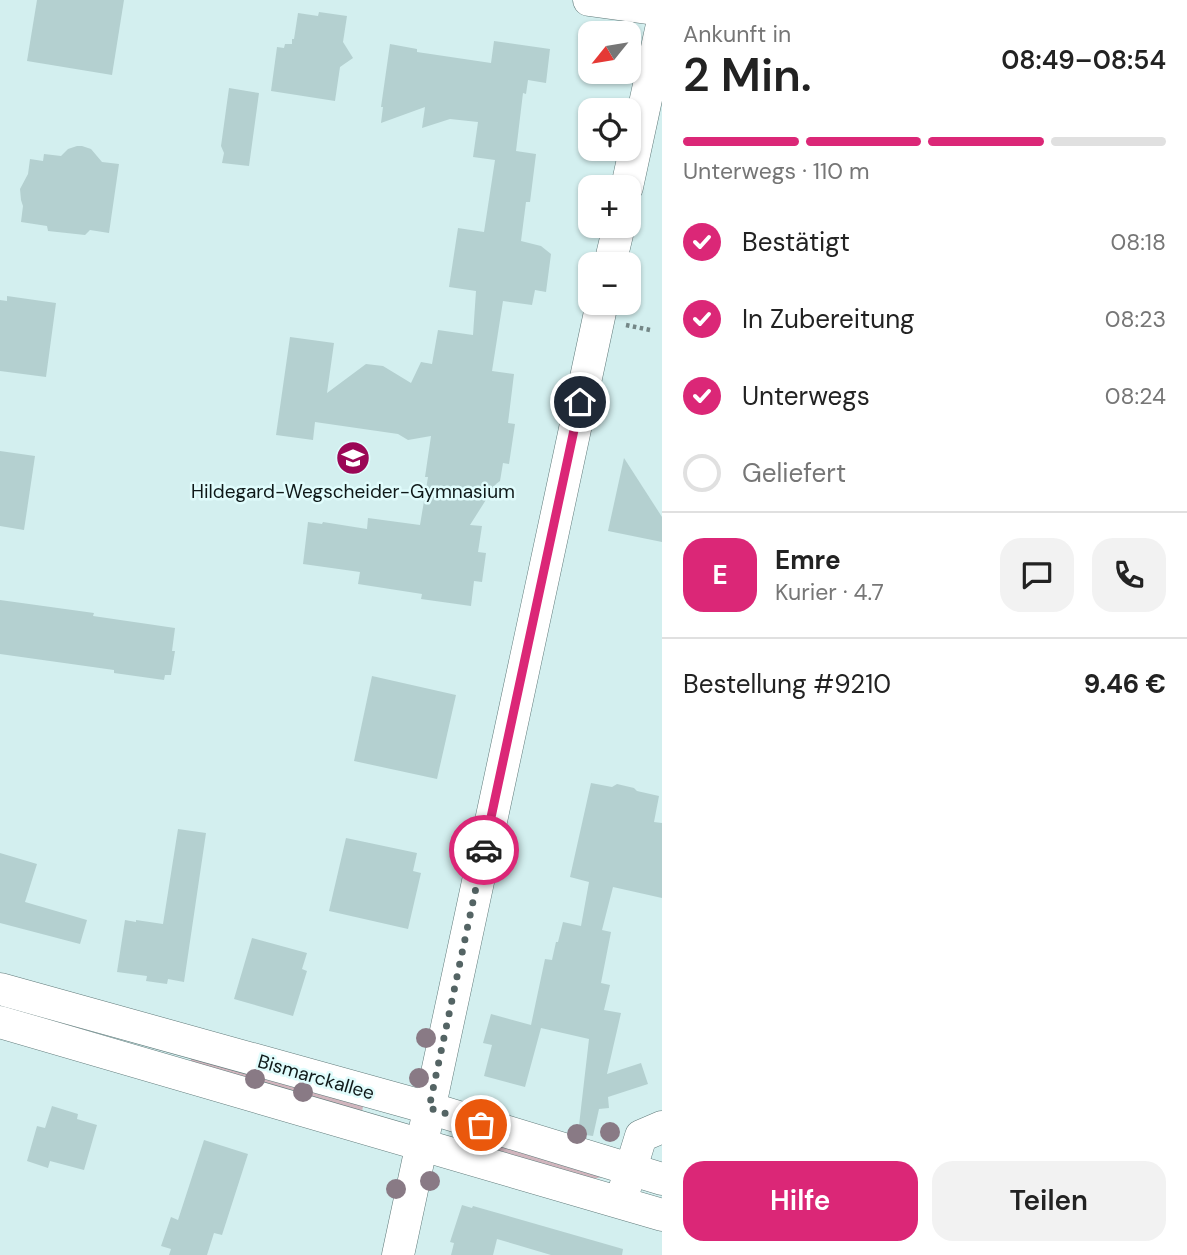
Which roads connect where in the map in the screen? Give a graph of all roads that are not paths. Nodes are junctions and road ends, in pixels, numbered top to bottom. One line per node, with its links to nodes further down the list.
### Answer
1 (589, 0): 2 (street)
2 (662, 10)
3 (662, 26): 4 (street)
4 (630, 175)
5 (610, 315): 10 (street)
6 (0, 989): 8 (street, Bismarckallee)
7 (0, 1022): 9 (street, Bismarckallee)
8 (184, 1040): 9 (street); 10 (street, Bismarckallee)
9 (176, 1074): 12 (street, Bismarckallee)
10 (429, 1108): 12 (street); 13 (street, Bismarckallee)
11 (662, 1127): 13 (street)
12 (421, 1146): 15 (street, Bismarckallee); 17 (street)
13 (630, 1170): 14 (street, Bismarckallee); 15 (street)
14 (662, 1179)
15 (621, 1203): 16 (street, Bismarckallee)
16 (662, 1214)
17 (398, 1255)

